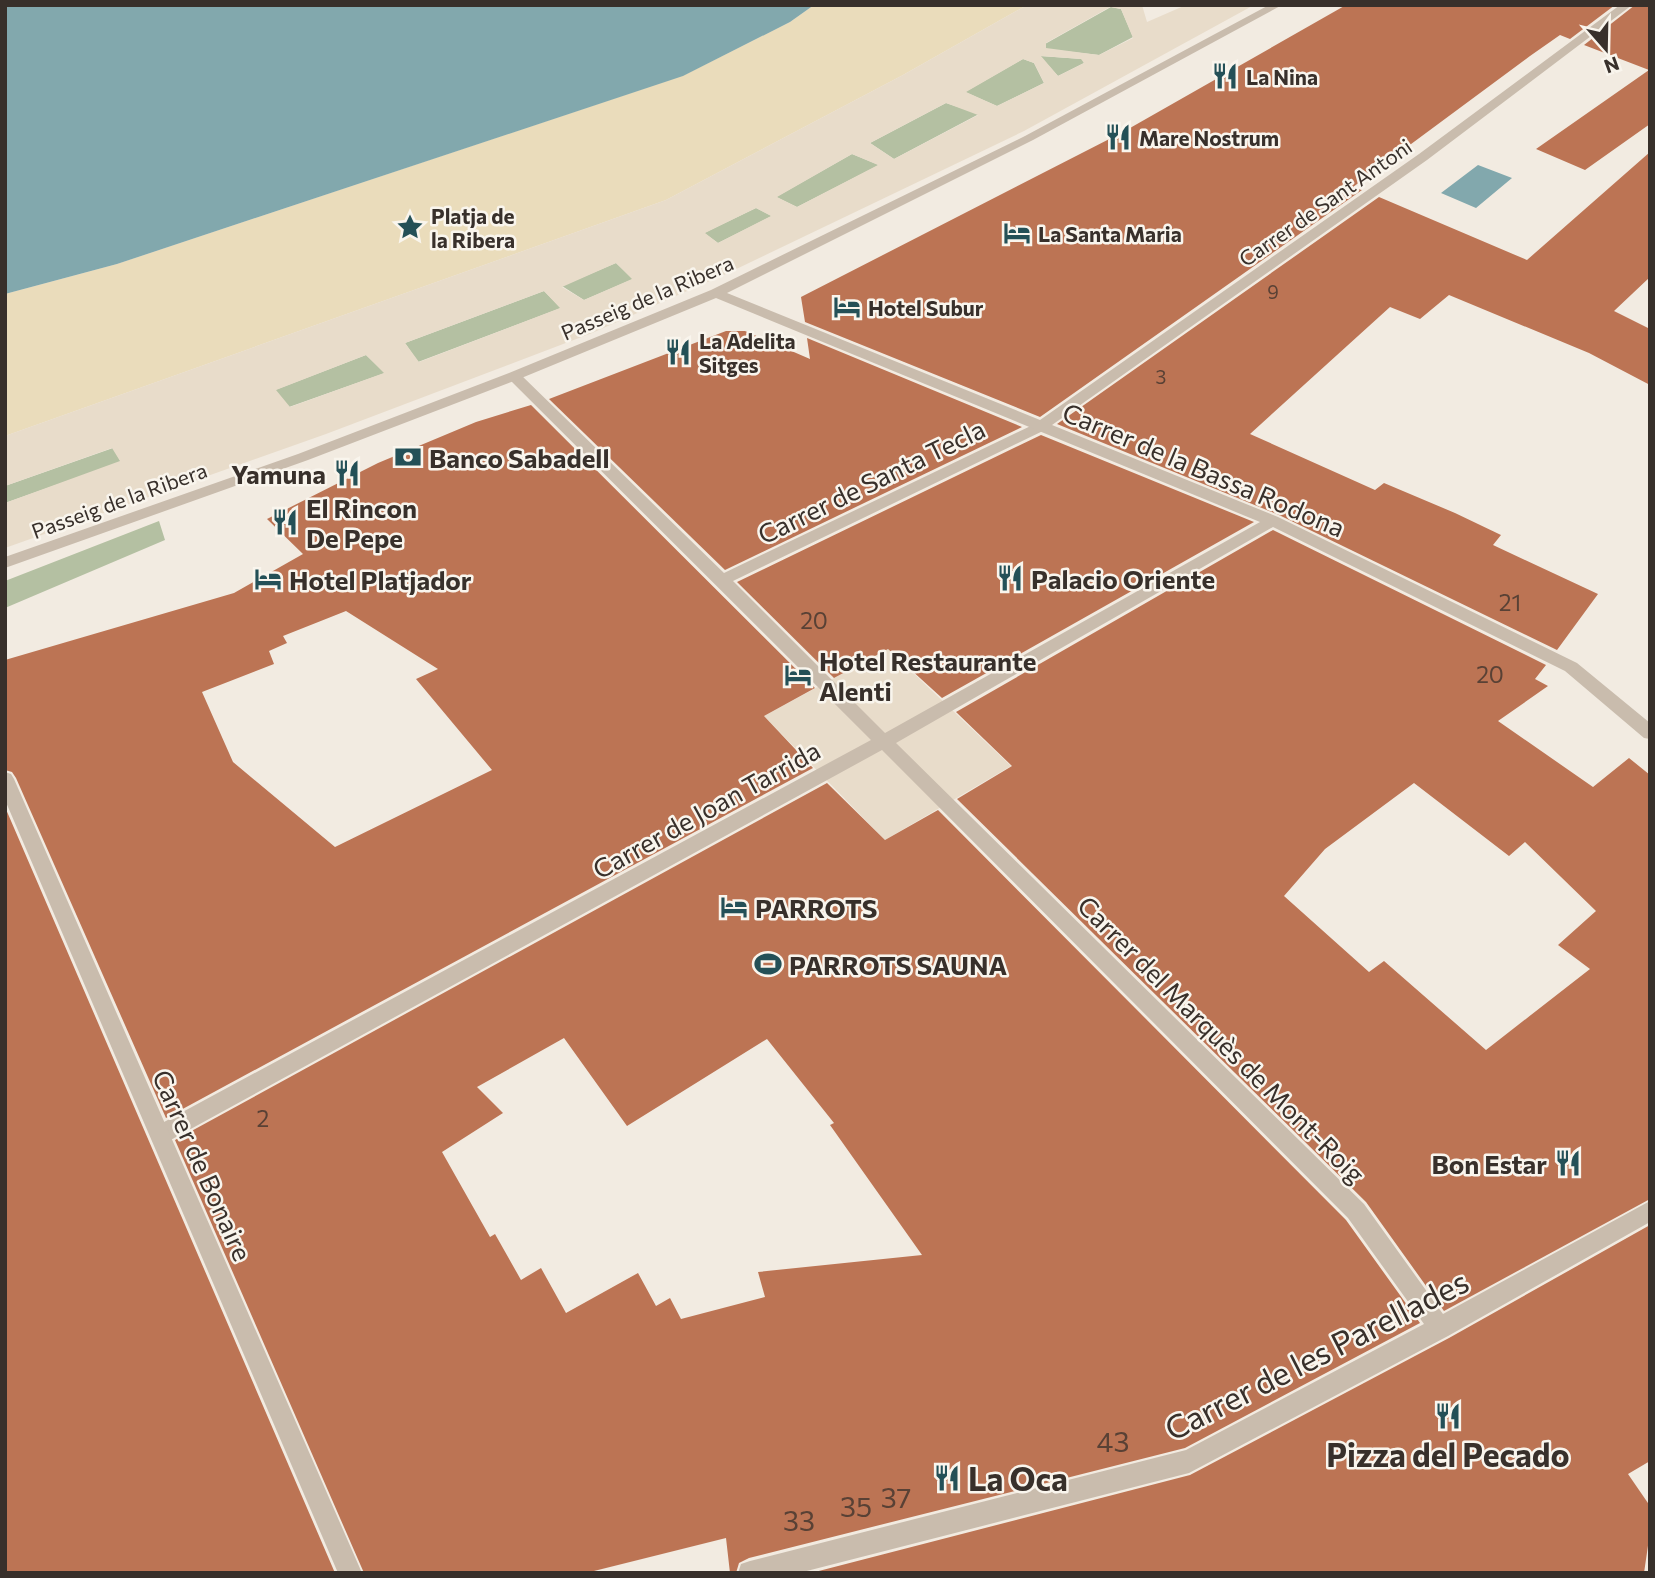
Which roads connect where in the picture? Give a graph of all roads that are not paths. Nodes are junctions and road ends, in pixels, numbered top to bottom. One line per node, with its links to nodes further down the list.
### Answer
1 (1277, 5): 3 (street, Passeig de la Ribera)
2 (1627, 5): 5 (street, Carrer de Sant Antoni)
3 (716, 293): 4 (street, Passeig de la Ribera); 5 (street, Carrer de la Bassa Rodona)
4 (514, 376): 7 (street, Passeig de la Ribera); 8 (street, Carrer del Marquès de Mont-Roig)
5 (1042, 426): 6 (street, Carrer de la Bassa Rodona); 8 (street, Carrer de Santa Tecla)
6 (1273, 521): 9 (street, Carrer de la Bassa Rodona); 10 (street, Carrer de Joan Tarrida)
7 (5, 563)
8 (722, 580): 10 (street, Carrer del Marquès de Mont-Roig)
9 (1650, 733)
10 (883, 742): 12 (street, Carrer de Joan Tarrida); 14 (street, Carrer del Marquès de Mont-Roig)
11 (5, 779): 12 (street, Carrer de Bonaire)
12 (160, 1135): 15 (street, Carrer de Bonaire)
13 (1650, 1211): 14 (street, Carrer de les Parellades)
14 (1440, 1328): 16 (street, Carrer de les Parellades)
15 (350, 1573)
16 (750, 1573)

